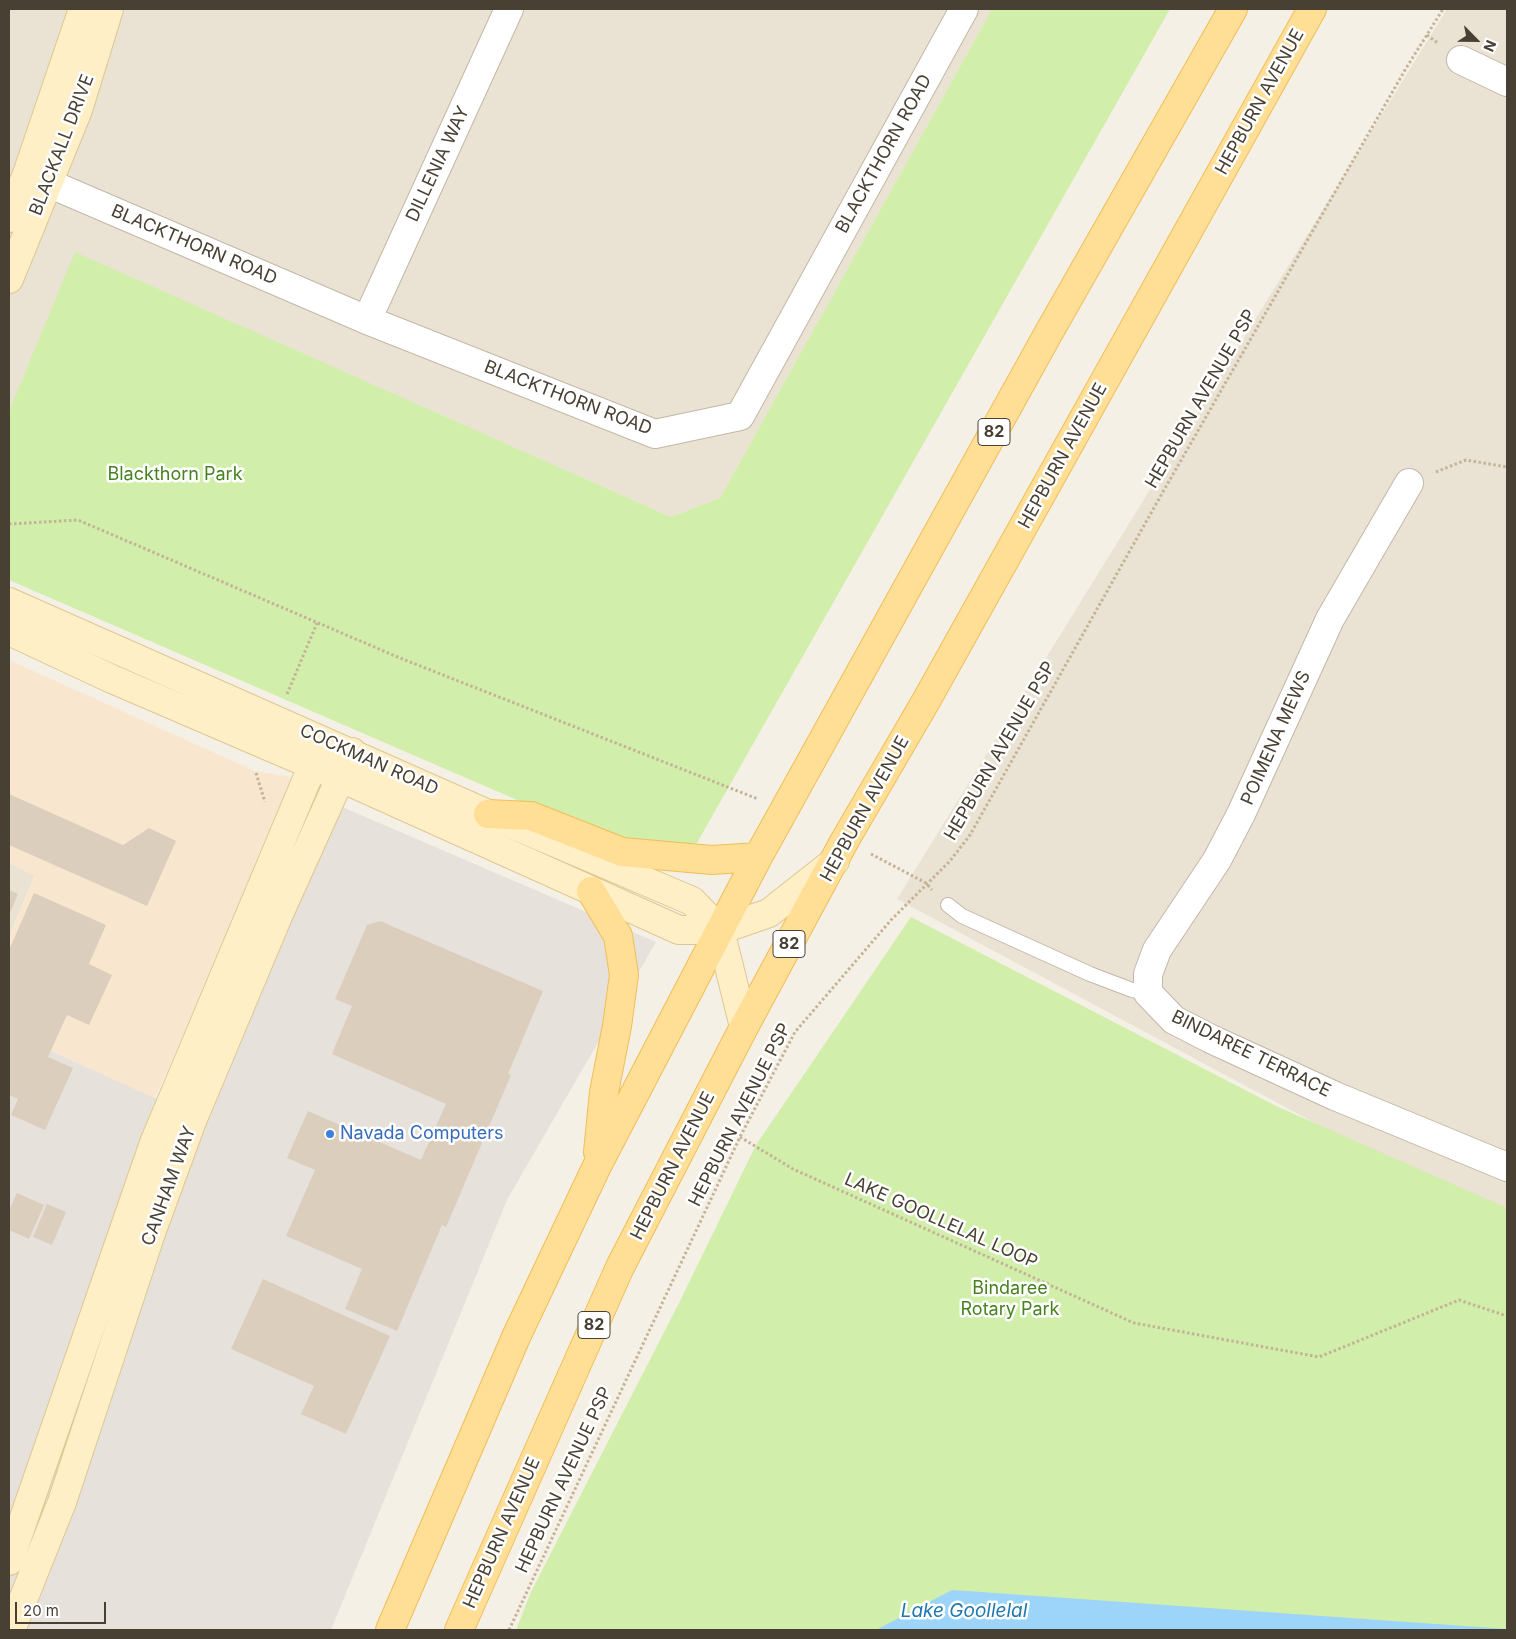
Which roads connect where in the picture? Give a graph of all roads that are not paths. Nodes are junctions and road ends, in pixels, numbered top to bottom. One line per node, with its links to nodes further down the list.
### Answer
1 (83, 9): 9 (main road, BLACKALL DRIVE)
2 (109, 9): 9 (main road, BLACKALL DRIVE)
3 (509, 9): 12 (street, DILLENIA WAY)
4 (964, 9): 12 (street, BLACKTHORN ROAD)
5 (1233, 9): 21 (main road, 82)
6 (1312, 9): 22 (main road, HEPBURN AVENUE / 82)
7 (1461, 60): 8 (street)
8 (1507, 82)
9 (38, 179): 10 (main road, BLACKALL DRIVE); 11 (main road, BLACKALL DRIVE); 12 (street, BLACKTHORN ROAD)
10 (9, 218)
11 (9, 279)
12 (367, 320)
13 (1409, 483): 26 (street, POIMENA MEWS)
14 (9, 602): 16 (main road, COCKMAN ROAD)
15 (9, 631): 18 (main road, COCKMAN ROAD)
16 (324, 740): 17 (main road, COCKMAN ROAD); 18 (main road, CANHAM WAY)
17 (352, 752): 19 (main road, CANHAM WAY); 20 (main road, COCKMAN ROAD)
18 (312, 765): 19 (main road, COCKMAN ROAD); 30 (main road, CANHAM WAY)
19 (340, 778): 23 (main road, COCKMAN ROAD); 31 (main road, CANHAM WAY)
20 (488, 814): 21 (main road); 25 (main road, COCKMAN ROAD)
21 (758, 857): 25 (main road, 82)
22 (835, 861): 25 (main road, COCKMAN ROAD); 27 (main road, HEPBURN AVENUE / 82)
23 (591, 891): 25 (main road, COCKMAN ROAD); 28 (main road)
24 (948, 905): 26 (lane)
25 (720, 930): 27 (main road); 28 (main road, 82)
26 (1148, 993): 29 (street, BINDAREE TERRACE)
27 (744, 1027): 33 (main road, HEPBURN AVENUE / 82)
28 (597, 1166): 32 (main road, 82)
29 (1507, 1167)
30 (9, 1561)
31 (11, 1630)
32 (390, 1630)
33 (459, 1630)

